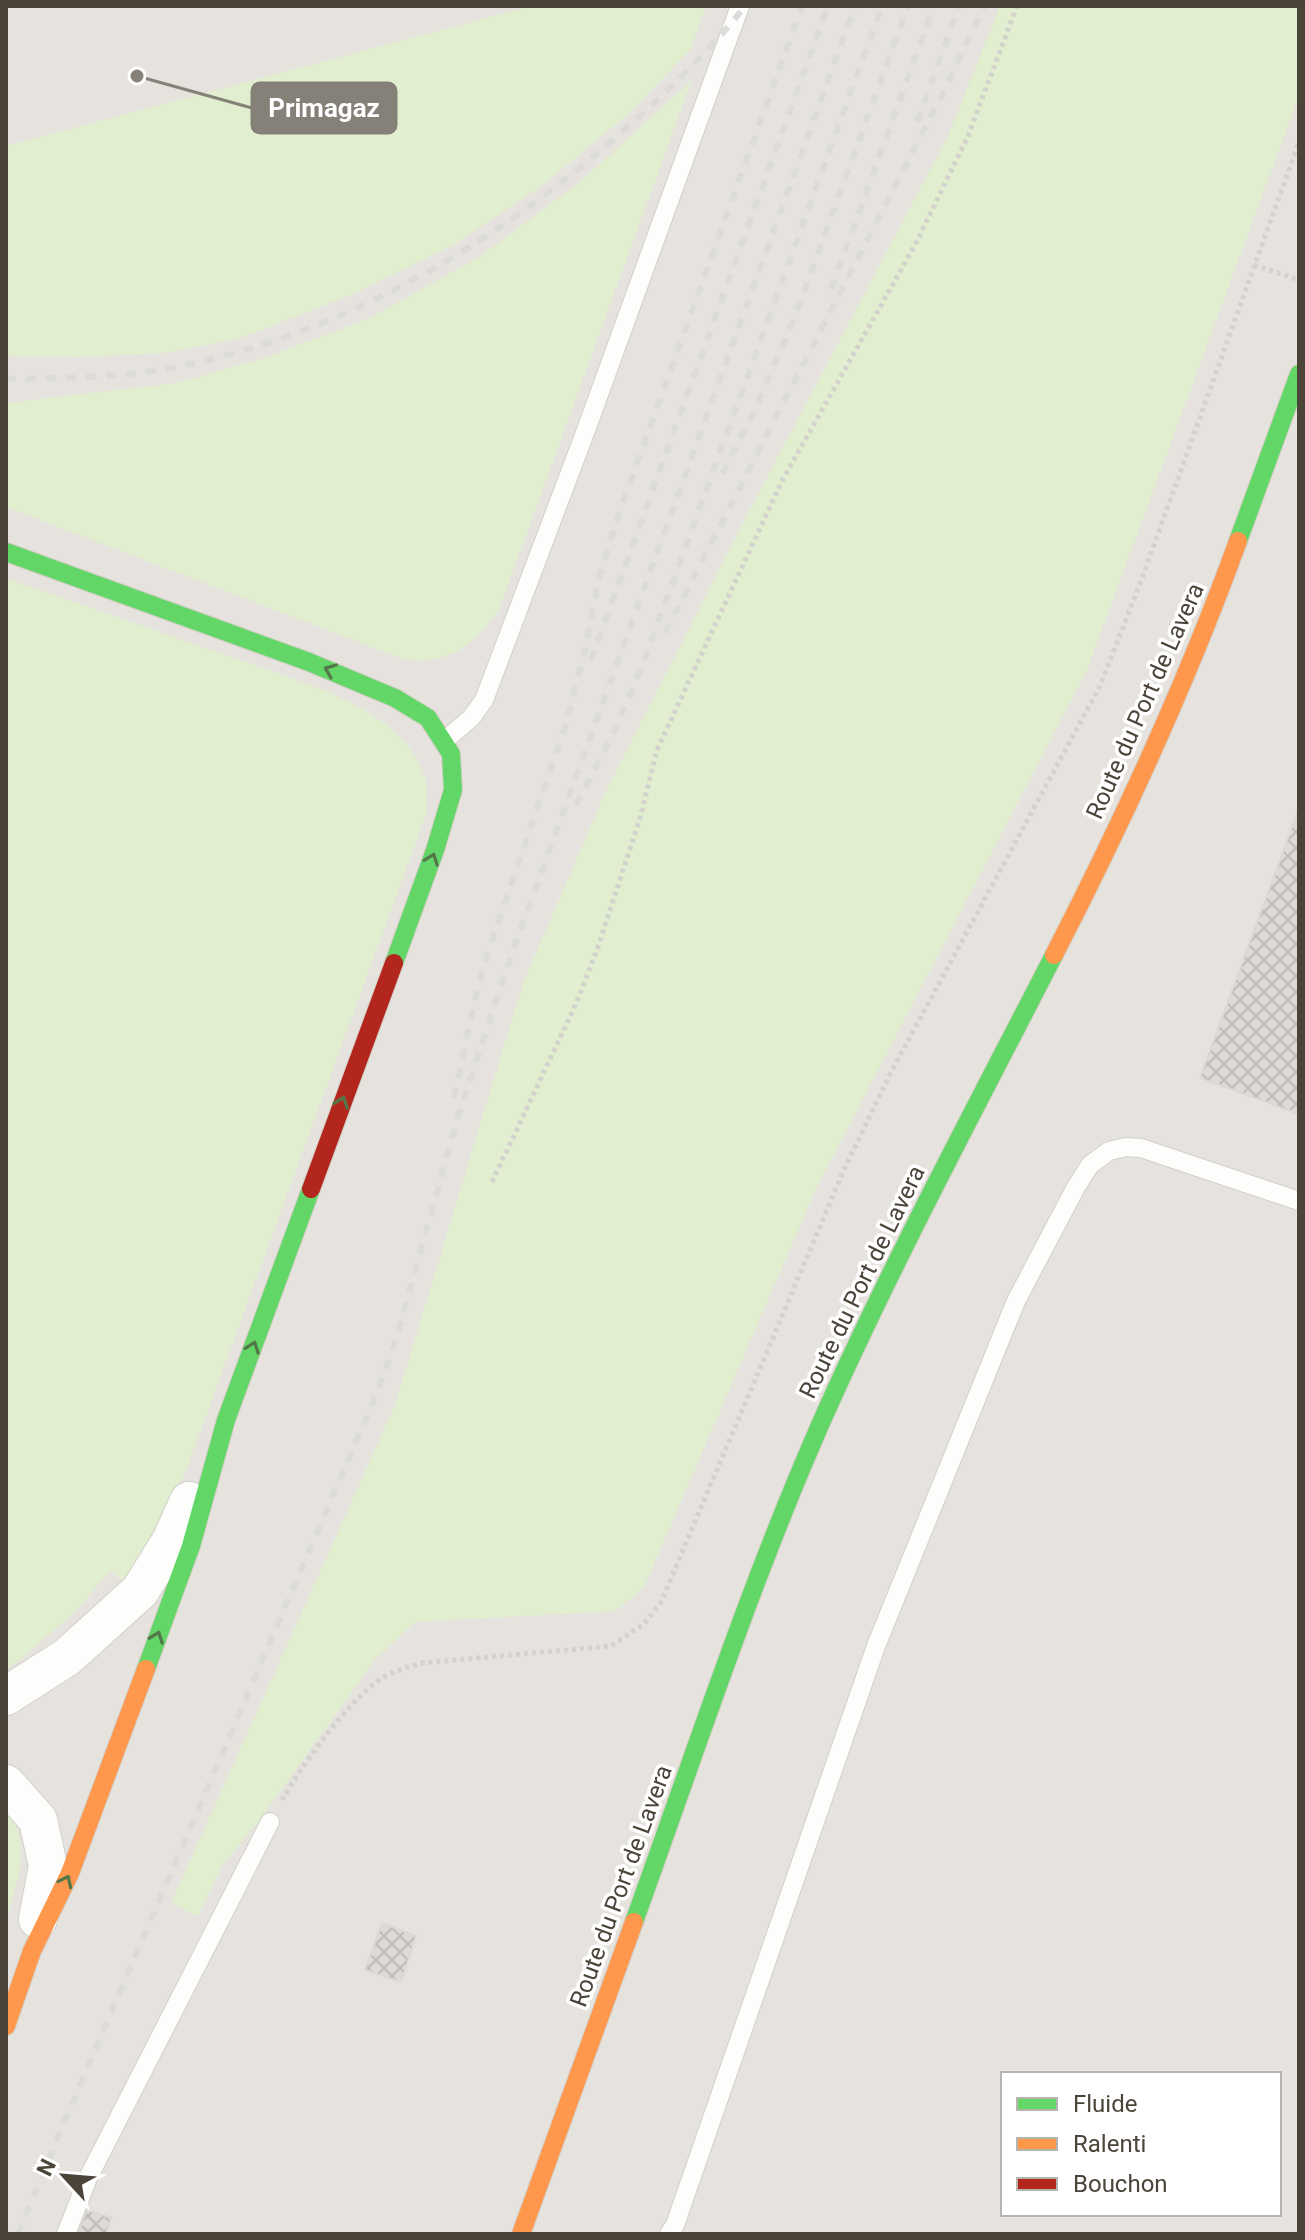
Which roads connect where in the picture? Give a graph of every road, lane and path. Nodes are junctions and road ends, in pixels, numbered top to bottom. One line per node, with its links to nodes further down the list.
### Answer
1 (740, 6): 8 (lane)
2 (1017, 6): 9 (path)
3 (1299, 142): 4 (path)
4 (1254, 265): 5 (path); 14 (path)
5 (1299, 280)
6 (1299, 374): 18 (street, Route du Port de Lavera)
7 (6, 552): 8 (street, one-way to 7)
8 (443, 742): 11 (street, one-way to 8)
9 (492, 1182)
10 (1299, 1201): 19 (lane)
11 (226, 1420): 12 (street); 15 (street, one-way to 11)
12 (6, 1696)
13 (6, 1784): 15 (street)
14 (270, 1822): 17 (lane)
15 (32, 1951): 16 (street)
16 (6, 2026)
17 (66, 2234)
18 (521, 2234)
19 (669, 2234)

